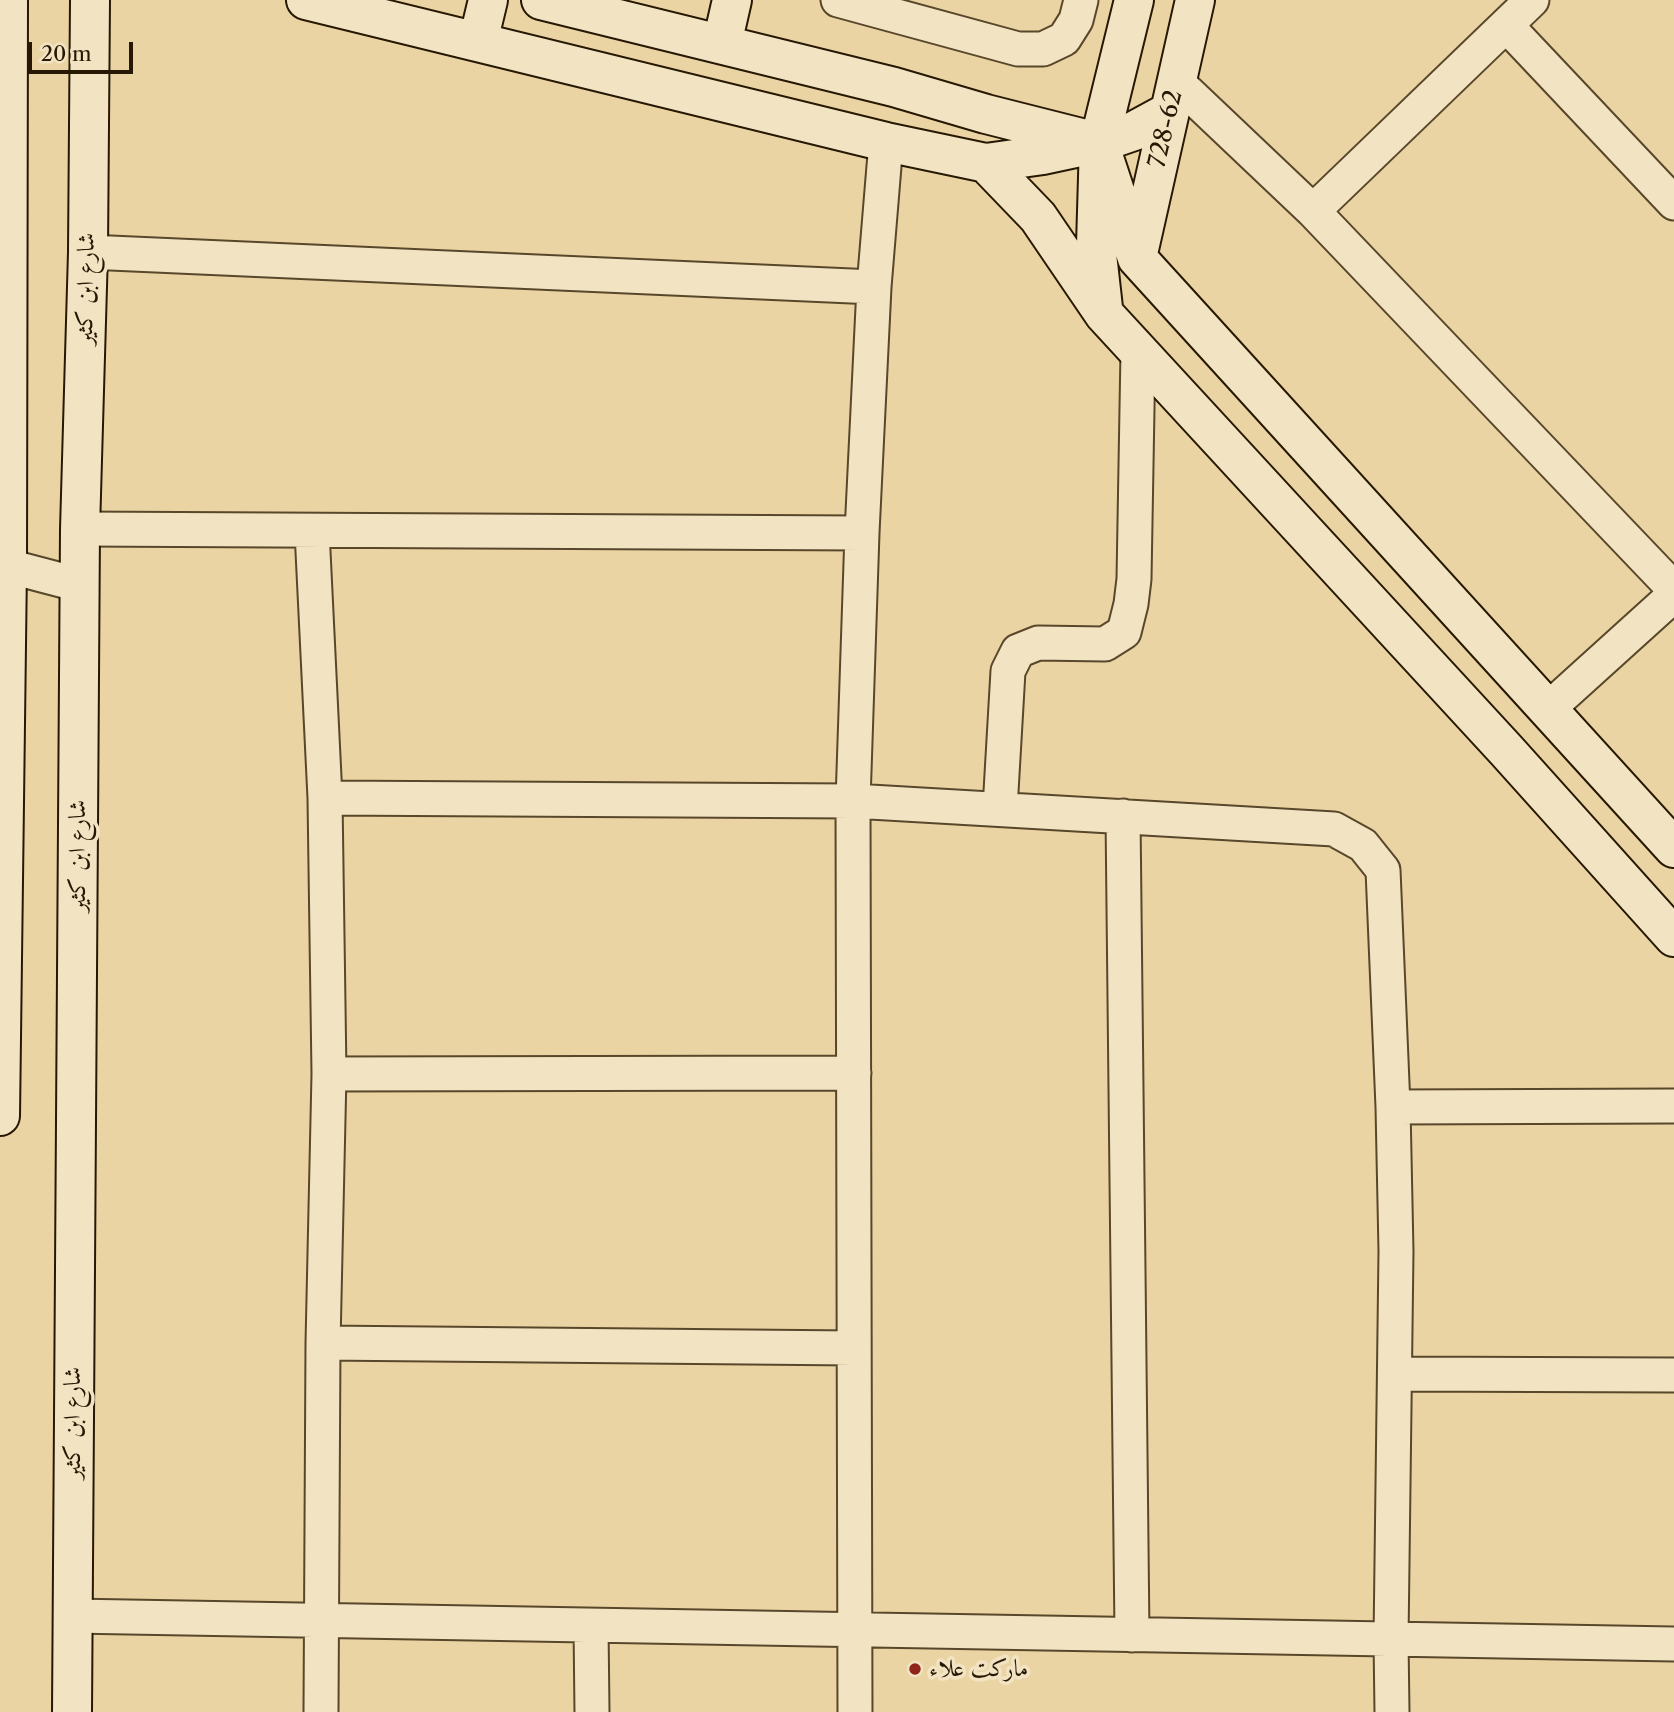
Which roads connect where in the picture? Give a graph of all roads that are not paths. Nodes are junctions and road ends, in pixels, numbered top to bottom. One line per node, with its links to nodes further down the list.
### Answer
1 (8, 0): 29 (street)
2 (90, 0): 21 (street, شارع ابن كثير)
3 (306, 0): 13 (street)
4 (488, 0): 13 (street)
5 (541, 0): 14 (street)
6 (732, 0): 14 (street)
7 (838, 0): 8 (street)
8 (1081, 0)
9 (1134, 0): 17 (street)
10 (1195, 0): 15 (street, 728-62)
11 (1532, 0): 12 (street)
12 (1506, 25): 19 (street); 20 (street)
13 (478, 42): 16 (street)
14 (722, 44): 17 (street)
15 (1173, 97): 17 (street); 20 (street); 22 (street, 728-62)
16 (886, 142): 18 (street); 23 (street)
17 (1099, 143): 18 (street); 22 (street); 24 (street)
18 (986, 163): 24 (street)
19 (1674, 203)
20 (1312, 211): 31 (street)
21 (88, 252): 23 (street); 26 (street, شارع ابن كثير)
22 (1137, 258): 33 (street)
23 (874, 287): 28 (street)
24 (1104, 314): 25 (street)
25 (1138, 351): 36 (street); 39 (street)
26 (80, 529): 27 (street); 30 (street, شارع ابن كثير)
27 (312, 531): 28 (street); 34 (street)
28 (863, 533): 35 (street)
29 (3, 565): 30 (street); 44 (street)
30 (80, 585): 49 (street, شارع ابن كثير)
31 (1674, 589)
32 (1674, 595): 33 (street)
33 (1548, 709): 38 (street)
34 (325, 798): 35 (street); 41 (street)
35 (853, 801): 36 (street); 40 (street)
36 (1000, 809): 37 (street)
37 (1123, 816): 42 (street); 53 (street)
38 (1674, 848)
39 (1674, 937)
40 (853, 1073): 41 (street); 46 (street)
41 (330, 1074): 45 (street)
42 (1393, 1107): 43 (street); 47 (street)
43 (1674, 1107)
44 (0, 1116)
45 (323, 1343): 46 (street); 50 (street)
46 (854, 1348): 52 (street)
47 (1395, 1374): 48 (street); 54 (street)
48 (1674, 1375)
49 (72, 1616): 50 (street); 56 (street, شارع ابن كثير)
50 (321, 1621): 51 (street); 57 (street)
51 (591, 1626): 52 (street); 58 (street)
52 (854, 1630): 53 (street); 59 (street)
53 (1132, 1635): 54 (street)
54 (1391, 1640): 55 (street); 60 (street)
55 (1674, 1644)
56 (72, 1712)
57 (321, 1712)
58 (592, 1712)
59 (855, 1712)
60 (1392, 1712)

